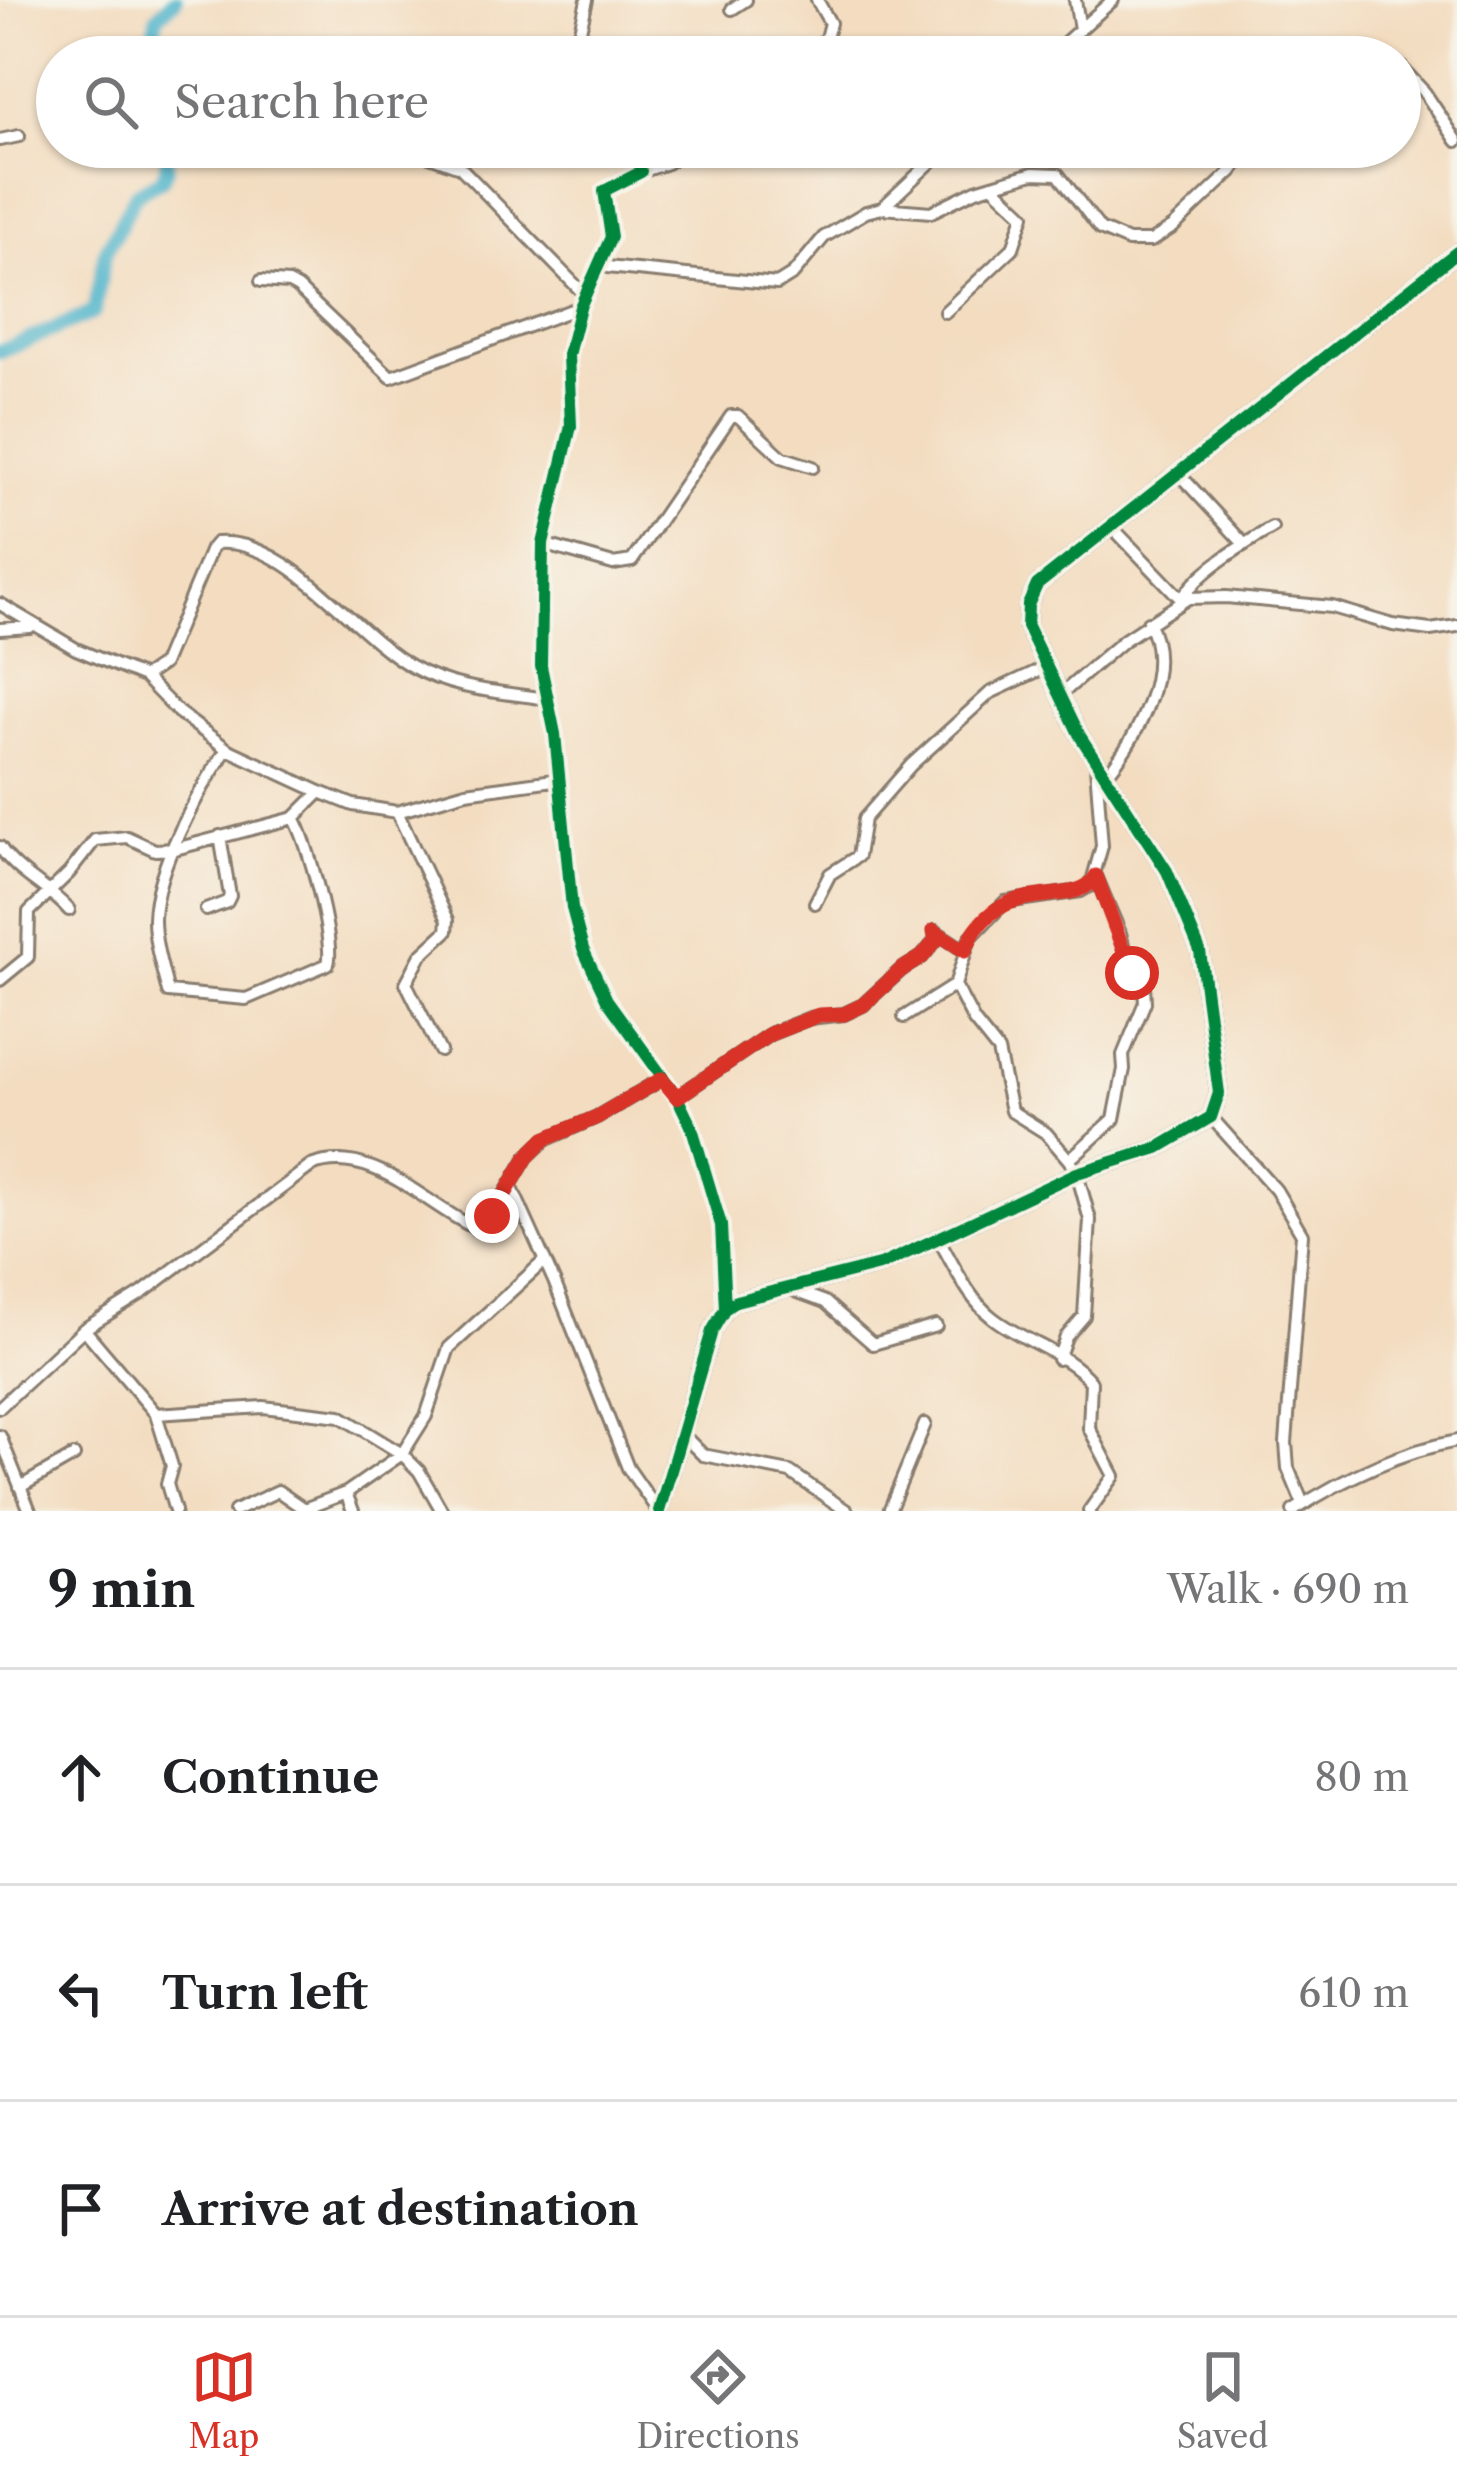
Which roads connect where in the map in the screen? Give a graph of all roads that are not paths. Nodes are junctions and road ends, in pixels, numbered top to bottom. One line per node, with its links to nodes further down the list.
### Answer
1 (587, 0): 8 (street)
2 (746, 0): 6 (street)
3 (817, 0): 9 (street)
4 (1075, 0): 7 (street)
5 (1113, 0): 7 (street)
6 (732, 9)
7 (1080, 29): 10 (street)
8 (579, 36)
9 (827, 36)
10 (1072, 36)
11 (1421, 90): 14 (street)
12 (19, 136): 13 (street)
13 (0, 140)
14 (1457, 141)
15 (461, 168): 26 (street)
16 (640, 168): 20 (street)
17 (653, 168): 20 (street)
18 (925, 168): 22 (street)
19 (1234, 168): 21 (street)
20 (641, 172): 24 (street)
21 (992, 185): 22 (street); 27 (street)
22 (882, 208): 24 (street)
23 (1457, 252): 29 (street)
24 (597, 266): 26 (street)
25 (261, 281): 26 (street)
26 (582, 301): 32 (street)
27 (945, 312)
28 (813, 466): 32 (street)
29 (1179, 474): 30 (street); 33 (street)
30 (1110, 525): 34 (street); 40 (street)
31 (1272, 528): 33 (street)
32 (543, 544): 43 (street)
33 (1244, 544): 34 (street)
34 (1182, 599): 36 (street); 37 (street)
35 (0, 604): 38 (street)
36 (1148, 622): 42 (street); 46 (street)
37 (1457, 626)
38 (34, 627): 39 (street); 41 (street)
39 (0, 629)
40 (1046, 667): 42 (street); 56 (street)
41 (144, 677): 43 (street); 44 (street)
42 (1059, 696): 45 (street)
43 (547, 699): 47 (street)
44 (227, 749): 48 (street); 53 (street)
45 (1096, 762): 46 (street); 54 (street)
46 (1106, 776): 66 (street)
47 (560, 779): 49 (street); 64 (street)
48 (320, 792): 49 (street); 50 (street)
49 (397, 812): 63 (street)
50 (294, 818): 51 (street); 53 (street)
51 (220, 836): 53 (street); 58 (street)
52 (0, 848): 55 (street)
53 (175, 849): 55 (street)
54 (1096, 876): 59 (street); 67 (street)
55 (50, 891): 57 (street); 60 (street)
56 (815, 903)
57 (69, 910)
58 (206, 910)
59 (965, 951): 61 (street); 65 (street)
60 (0, 980)
61 (956, 985): 62 (street); 67 (street)
62 (904, 1017)
63 (440, 1052)
64 (662, 1079): 65 (street); 68 (street)
65 (677, 1097): 72 (street)
66 (1211, 1117): 67 (street); 87 (street)
67 (1072, 1167): 69 (street); 75 (street)
68 (511, 1186): 70 (street); 74 (street)
69 (938, 1238): 71 (street); 75 (street)
70 (542, 1263): 82 (street); 93 (street)
71 (784, 1287): 72 (street); 73 (street)
72 (725, 1309): 79 (street)
73 (936, 1326)
74 (84, 1329): 76 (street); 77 (street)
75 (1058, 1359): 96 (street)
76 (0, 1407)
77 (156, 1414): 82 (street); 89 (street)
78 (926, 1424): 95 (street)
79 (681, 1433): 86 (street); 93 (street)
80 (0, 1436): 84 (street)
81 (1457, 1441): 87 (street)
82 (402, 1454): 85 (street); 92 (street)
83 (74, 1456): 84 (street)
84 (20, 1487): 88 (street)
85 (346, 1493): 90 (street); 91 (street)
86 (826, 1506): 94 (street)
87 (1298, 1508)
88 (30, 1511)
89 (175, 1511)
90 (235, 1511)
91 (353, 1511)
92 (442, 1511)
93 (658, 1511)
94 (847, 1511)
95 (890, 1511)
96 (1089, 1511)

